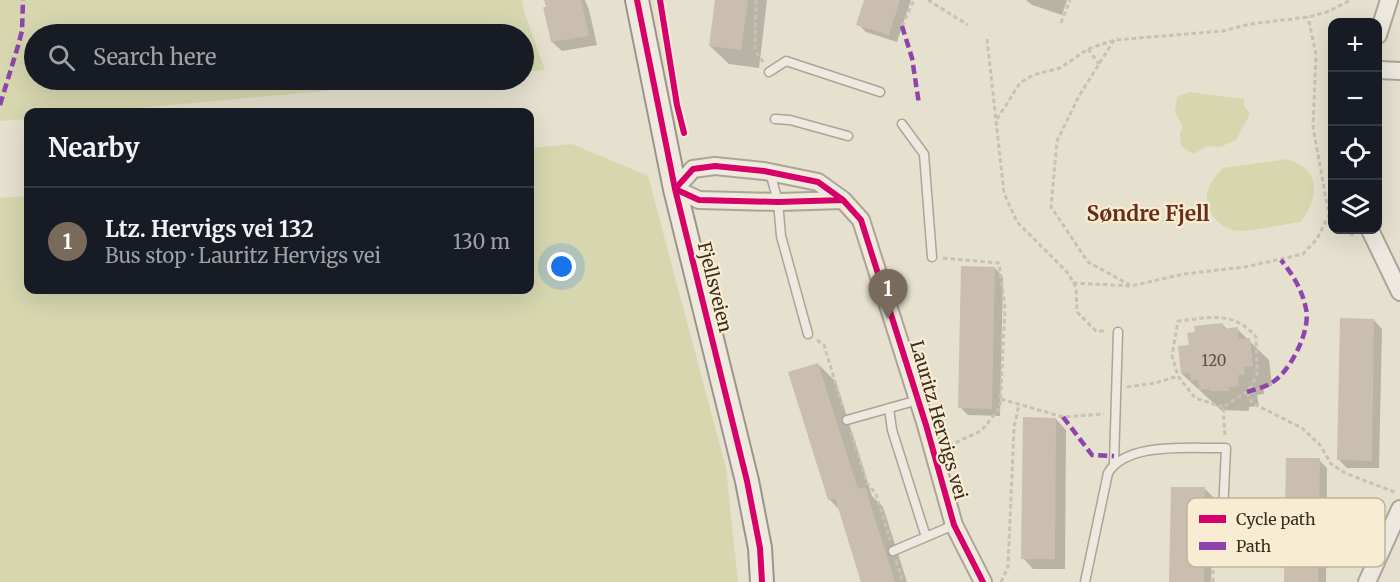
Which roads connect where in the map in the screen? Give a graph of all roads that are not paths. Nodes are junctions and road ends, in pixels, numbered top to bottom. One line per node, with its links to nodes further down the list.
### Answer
1 (637, 0): 12 (main road, Fjellsveien)
2 (1389, 0): 3 (street)
3 (1382, 20)
4 (1382, 70): 5 (street)
5 (1400, 71)
6 (769, 72): 7 (lane)
7 (880, 92)
8 (775, 119): 10 (lane)
9 (902, 124): 16 (lane)
10 (848, 136)
11 (770, 172): 12 (street, Lauritz Hervigs vei); 13 (street, Lauritz Hervigs vei); 14 (lane)
12 (675, 189): 14 (street); 31 (main road, Fjellsveien)
13 (843, 200): 14 (street); 20 (street, Lauritz Hervigs vei)
14 (778, 202): 19 (lane)
15 (1372, 234): 17 (street)
16 (932, 257)
17 (1400, 292)
18 (1118, 332): 23 (lane)
19 (808, 334)
20 (918, 400): 21 (lane); 26 (street, Lauritz Hervigs vei)
21 (889, 408): 22 (lane); 27 (lane)
22 (847, 420)
23 (1114, 463): 24 (lane); 33 (lane)
24 (1224, 498)
25 (1400, 509): 28 (street)
26 (954, 525): 27 (lane); 32 (street, Lauritz Hervigs vei)
27 (926, 537): 29 (lane)
28 (1385, 542)
29 (893, 551)
30 (1374, 567): 34 (street)
31 (762, 582)
32 (983, 582)
33 (1085, 582)
34 (1367, 582)

